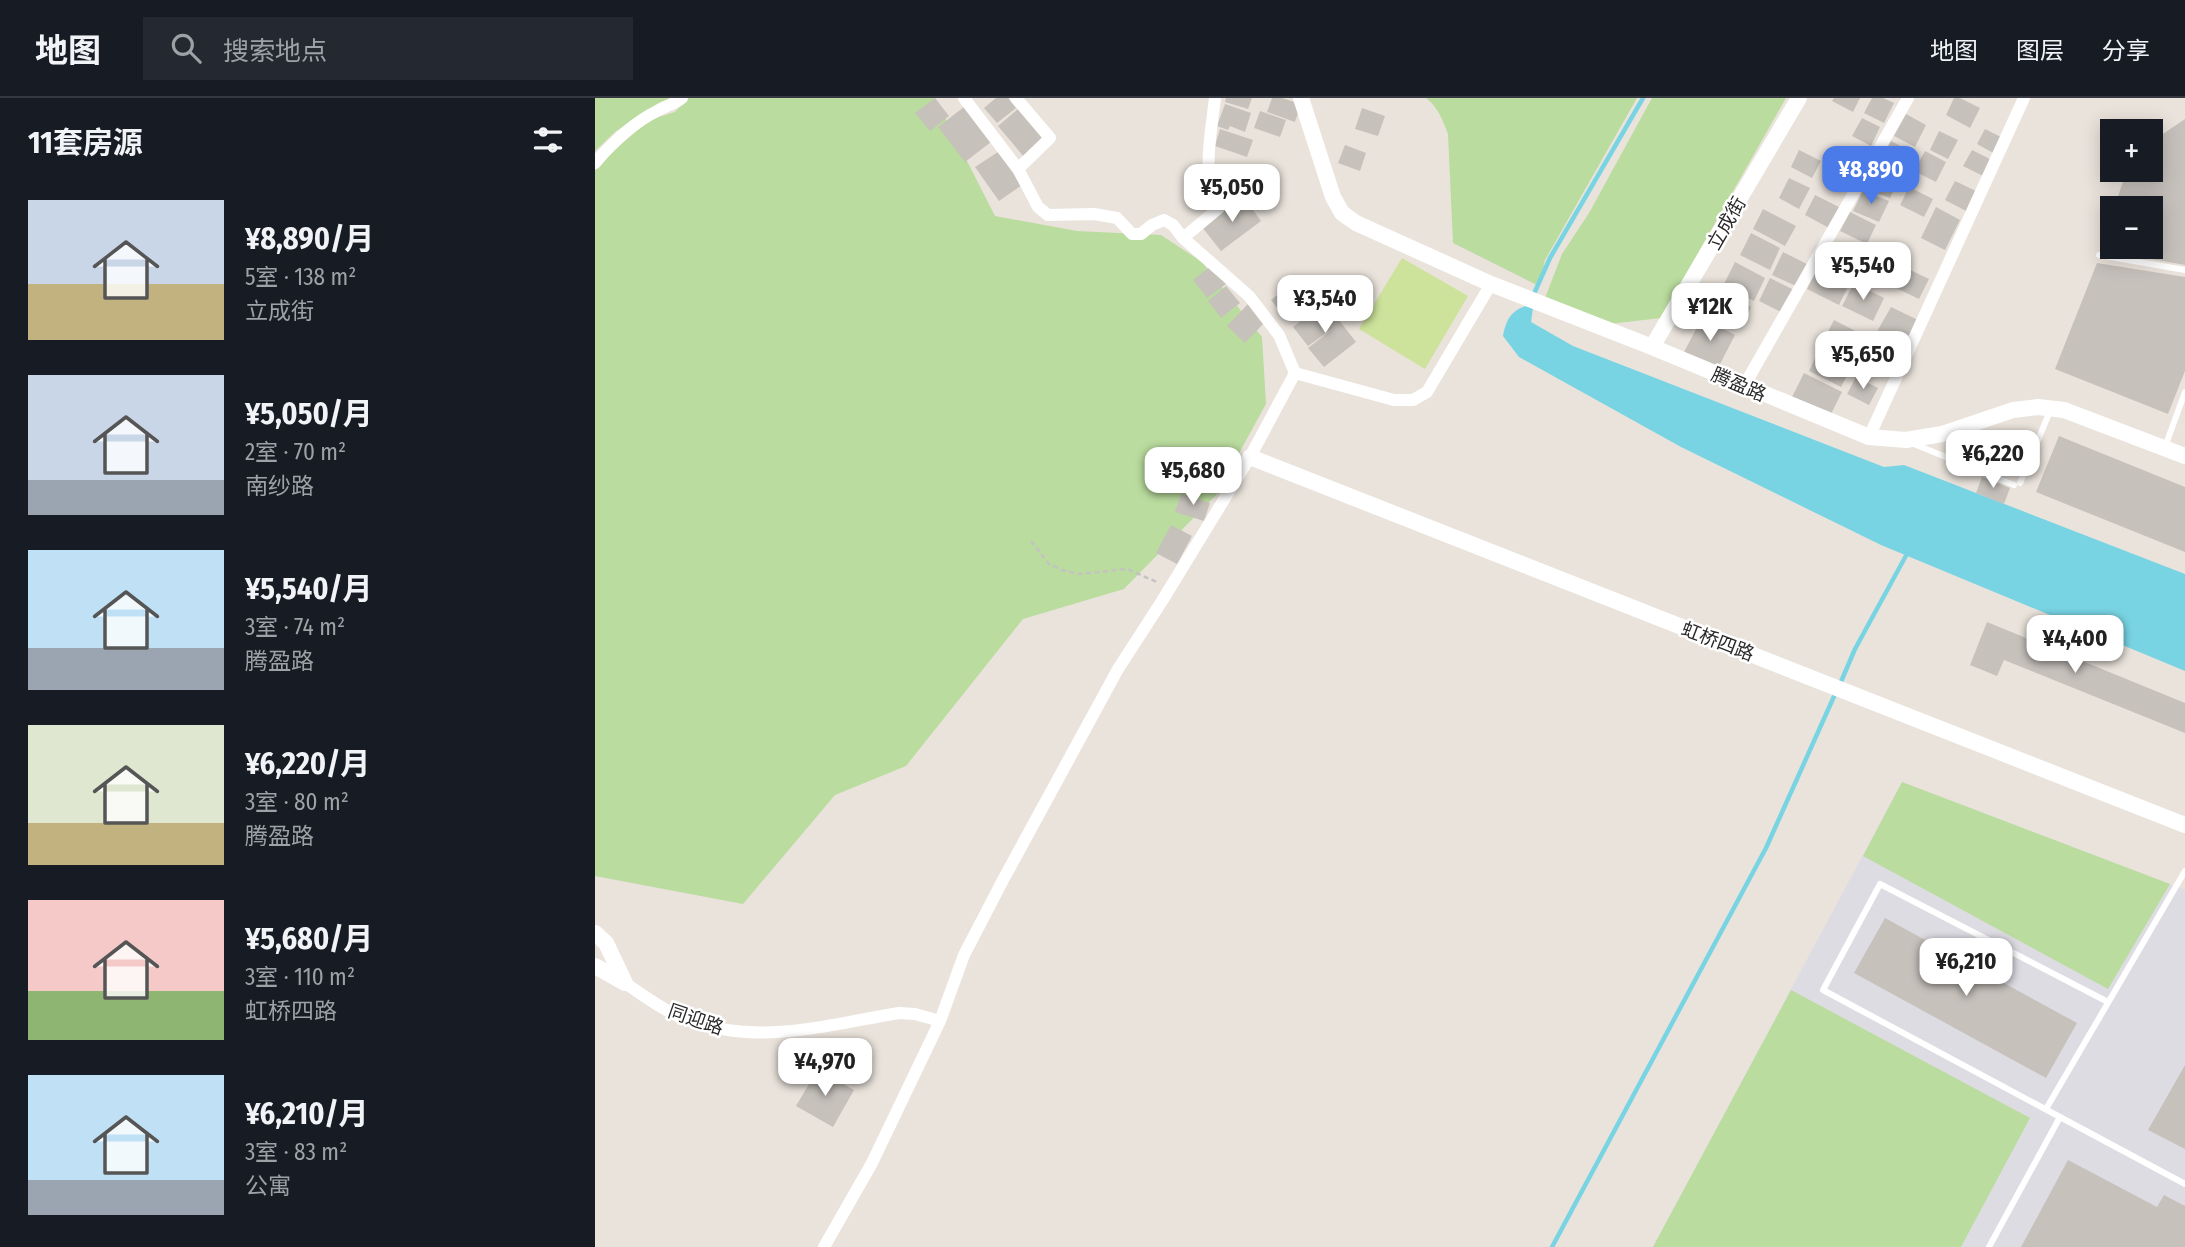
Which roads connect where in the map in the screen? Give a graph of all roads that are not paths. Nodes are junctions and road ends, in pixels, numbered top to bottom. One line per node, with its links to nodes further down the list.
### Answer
1 (682, 98): 9 (street)
2 (1016, 98): 10 (street)
3 (1215, 98): 11 (street)
4 (1301, 98): 14 (street, 腾盈路)
5 (1799, 98): 15 (street, 立成街)
6 (1908, 98): 17 (street)
7 (2024, 98): 20 (street)
8 (966, 99): 10 (street)
9 (595, 163)
10 (1018, 169): 11 (street)
11 (1183, 238): 16 (street)
12 (2099, 255): 13 (lane)
13 (2185, 270)
14 (1491, 284): 15 (street, 腾盈路); 16 (street)
15 (1652, 347): 17 (street, 腾盈路)
16 (1295, 373): 23 (street)
17 (1744, 386): 20 (street, 腾盈路)
18 (2185, 392): 22 (lane)
19 (2051, 409): 21 (street, 腾盈路); 21 (lane); 22 (street, 腾盈路)
20 (1869, 437): 21 (street, 腾盈路)
21 (1906, 440)
22 (2164, 449): 24 (street, 腾盈路)
23 (1250, 457): 25 (street, 虹桥四路); 31 (street)
24 (2185, 457)
25 (2185, 825)
26 (2185, 871): 30 (lane)
27 (595, 933): 29 (street)
28 (595, 966): 29 (street)
29 (625, 983): 31 (street, 同迎路)
30 (2108, 1002): 32 (lane); 32 (lane)
31 (940, 1021): 35 (street)
32 (2046, 1109): 33 (lane)
33 (2060, 1117): 34 (lane); 36 (lane)
34 (2185, 1184)
35 (824, 1247)
36 (1989, 1247)

